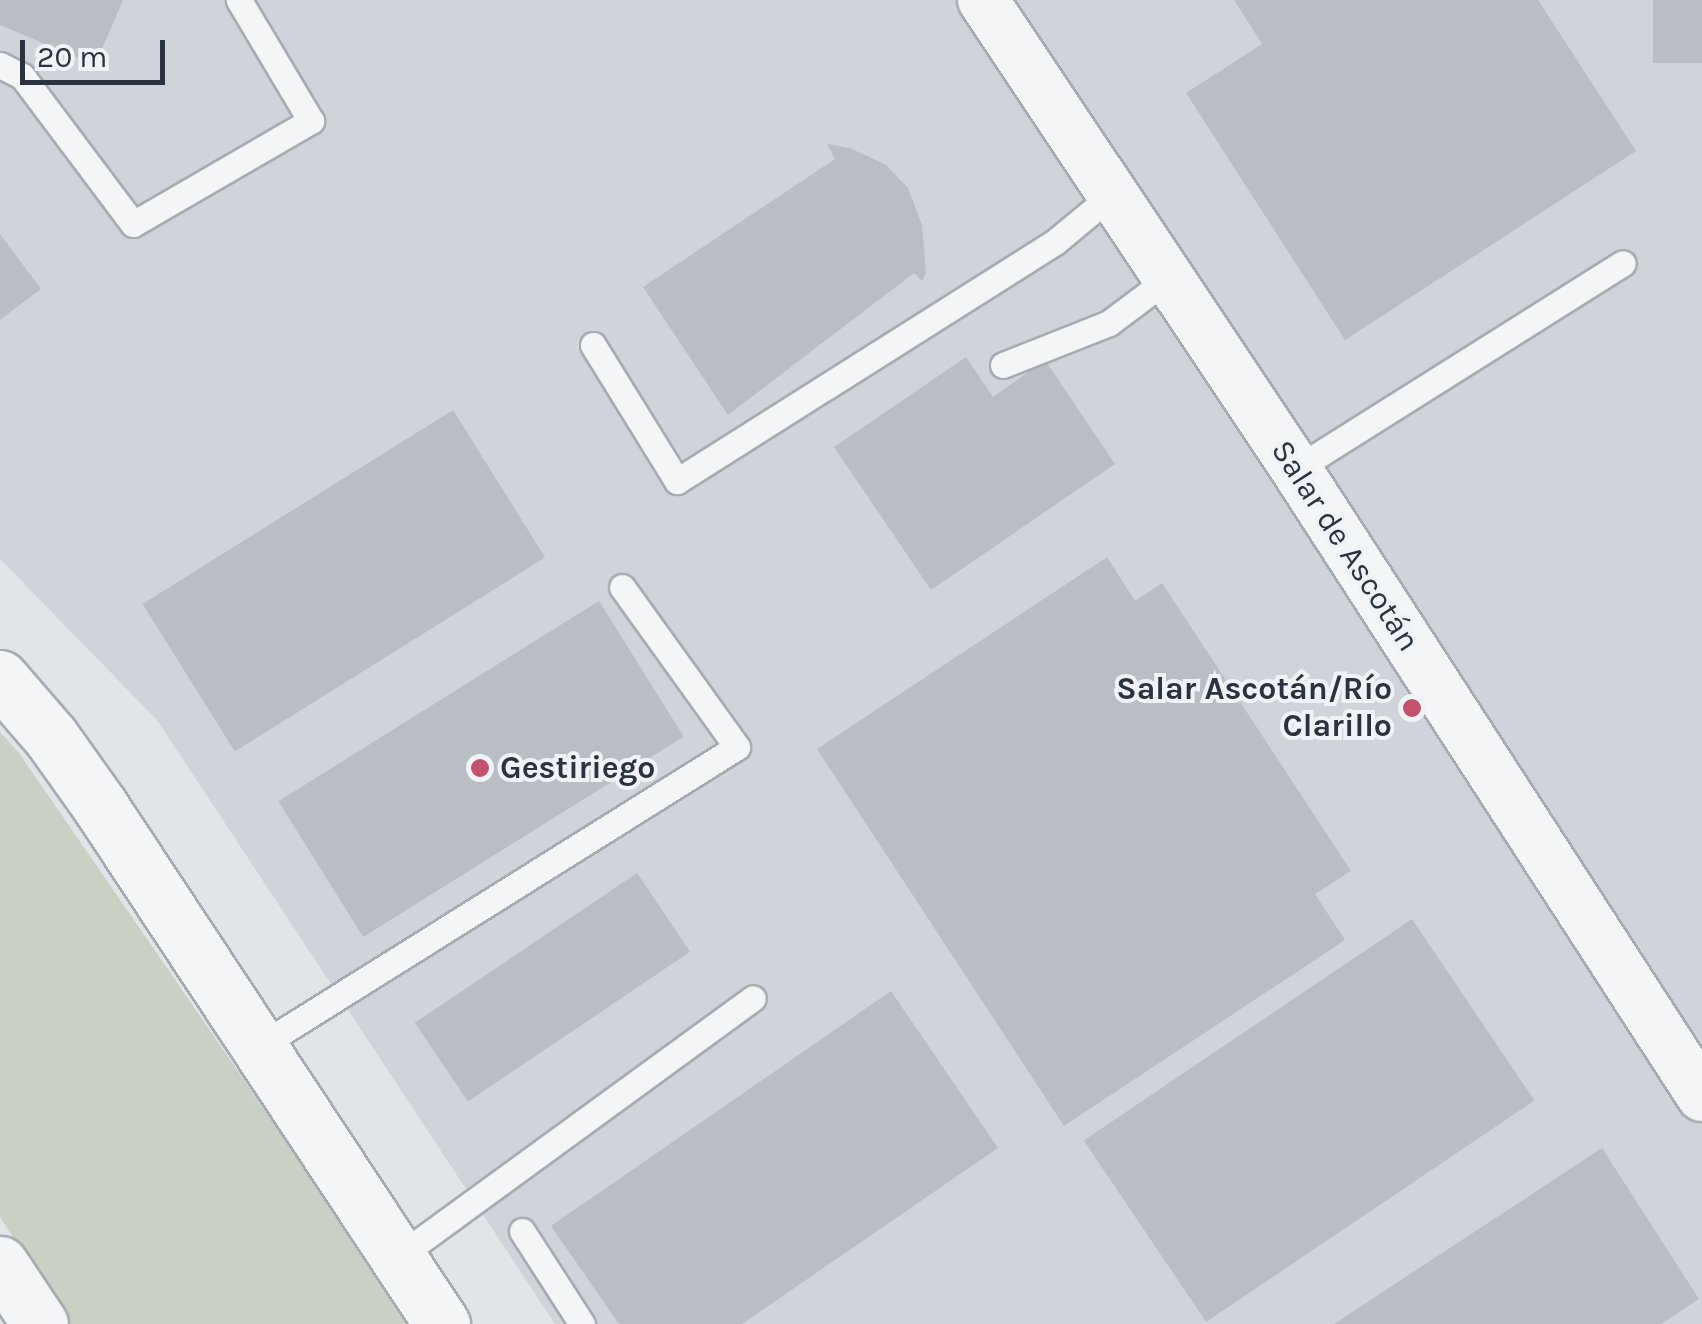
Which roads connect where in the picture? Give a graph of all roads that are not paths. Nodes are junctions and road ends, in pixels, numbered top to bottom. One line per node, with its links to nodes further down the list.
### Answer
1 (239, 0): 3 (lane)
2 (983, 0): 4 (street, Salar de Ascotán)
3 (0, 65)
4 (1113, 194): 6 (street, Salar de Ascotán); 7 (lane)
5 (1623, 262): 9 (lane)
6 (1169, 278): 8 (lane); 9 (street, Salar de Ascotán)
7 (593, 345)
8 (1003, 365)
9 (1296, 469): 14 (street, Salar de Ascotán)
10 (622, 587): 13 (lane)
11 (0, 678): 13 (street)
12 (753, 998): 16 (lane)
13 (258, 1047): 16 (street)
14 (1702, 1096)
15 (522, 1231): 20 (lane)
16 (398, 1256): 19 (street)
17 (0, 1264): 18 (street)
18 (40, 1324)
19 (442, 1324)
20 (582, 1324)

